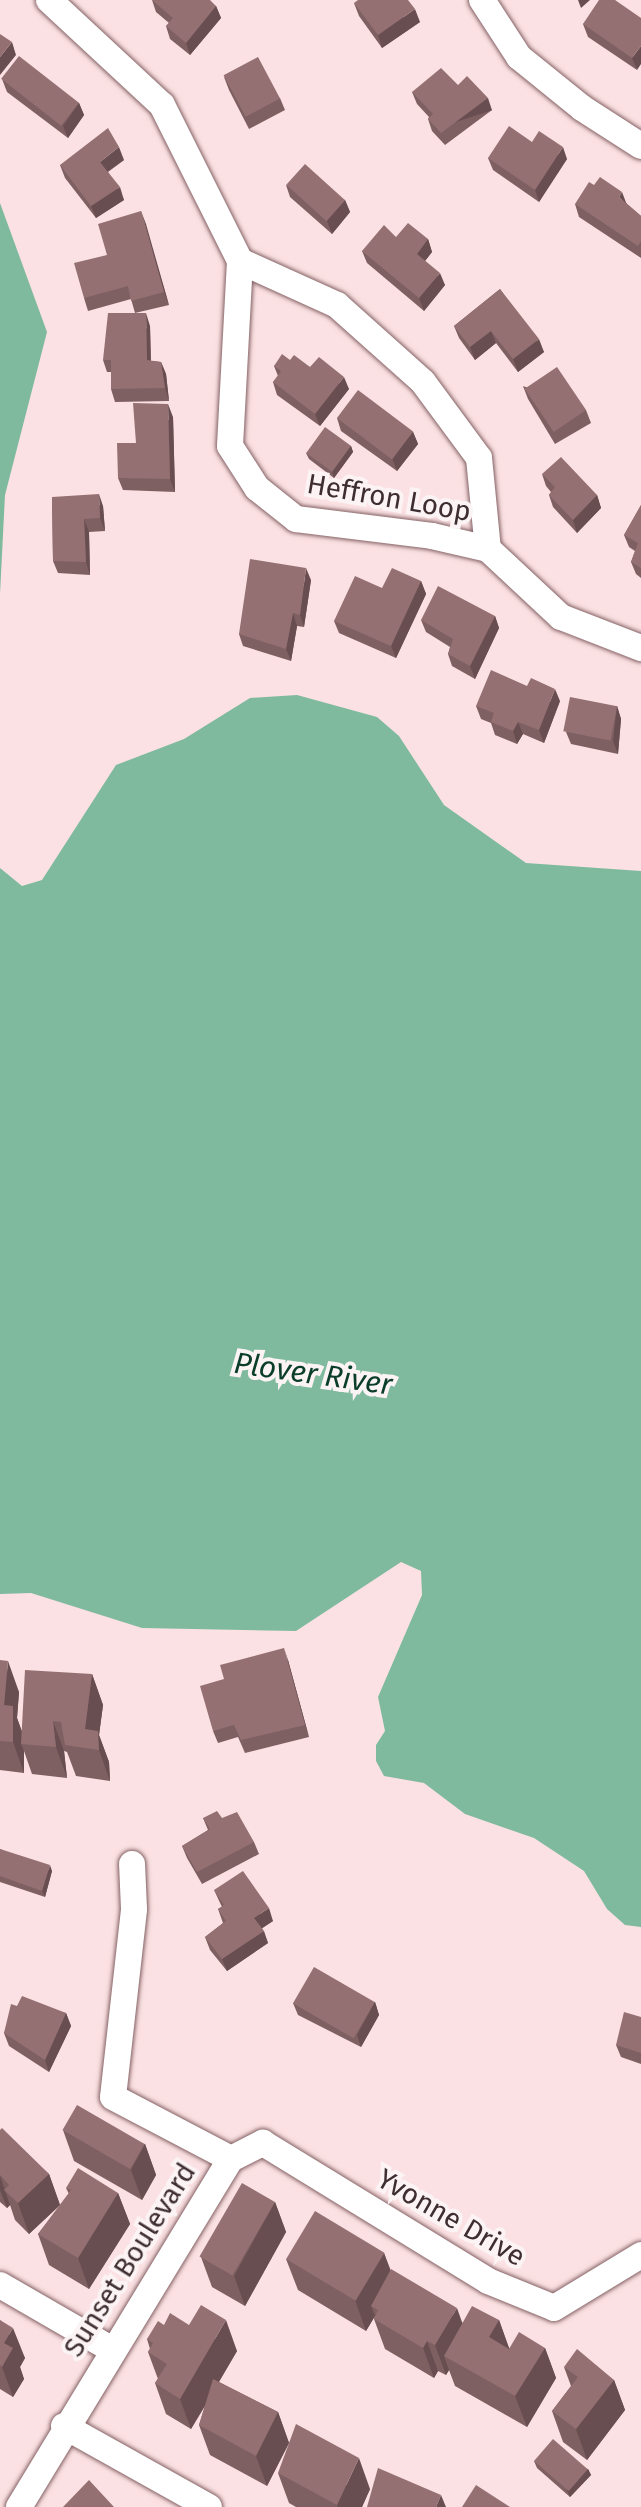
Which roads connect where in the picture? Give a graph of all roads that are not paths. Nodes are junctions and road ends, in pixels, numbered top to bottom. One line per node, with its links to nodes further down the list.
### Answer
1 (49, 0): 4 (street)
2 (482, 0): 3 (street)
3 (641, 146)
4 (240, 261): 5 (street, Heffron Loop); 5 (street, Heffron Loop)
5 (488, 549): 6 (street, Heffron Loop)
6 (641, 648)
7 (132, 1864): 8 (street, Sunset Boulevard)
8 (231, 2159): 9 (street, Yvonne Drive); 11 (street, Sunset Boulevard)
9 (641, 2255)
10 (0, 2285): 11 (street)
11 (111, 2349): 12 (street, Sunset Boulevard)
12 (64, 2426): 13 (street, Sunset Boulevard); 14 (street)
13 (19, 2507)
14 (209, 2507)

